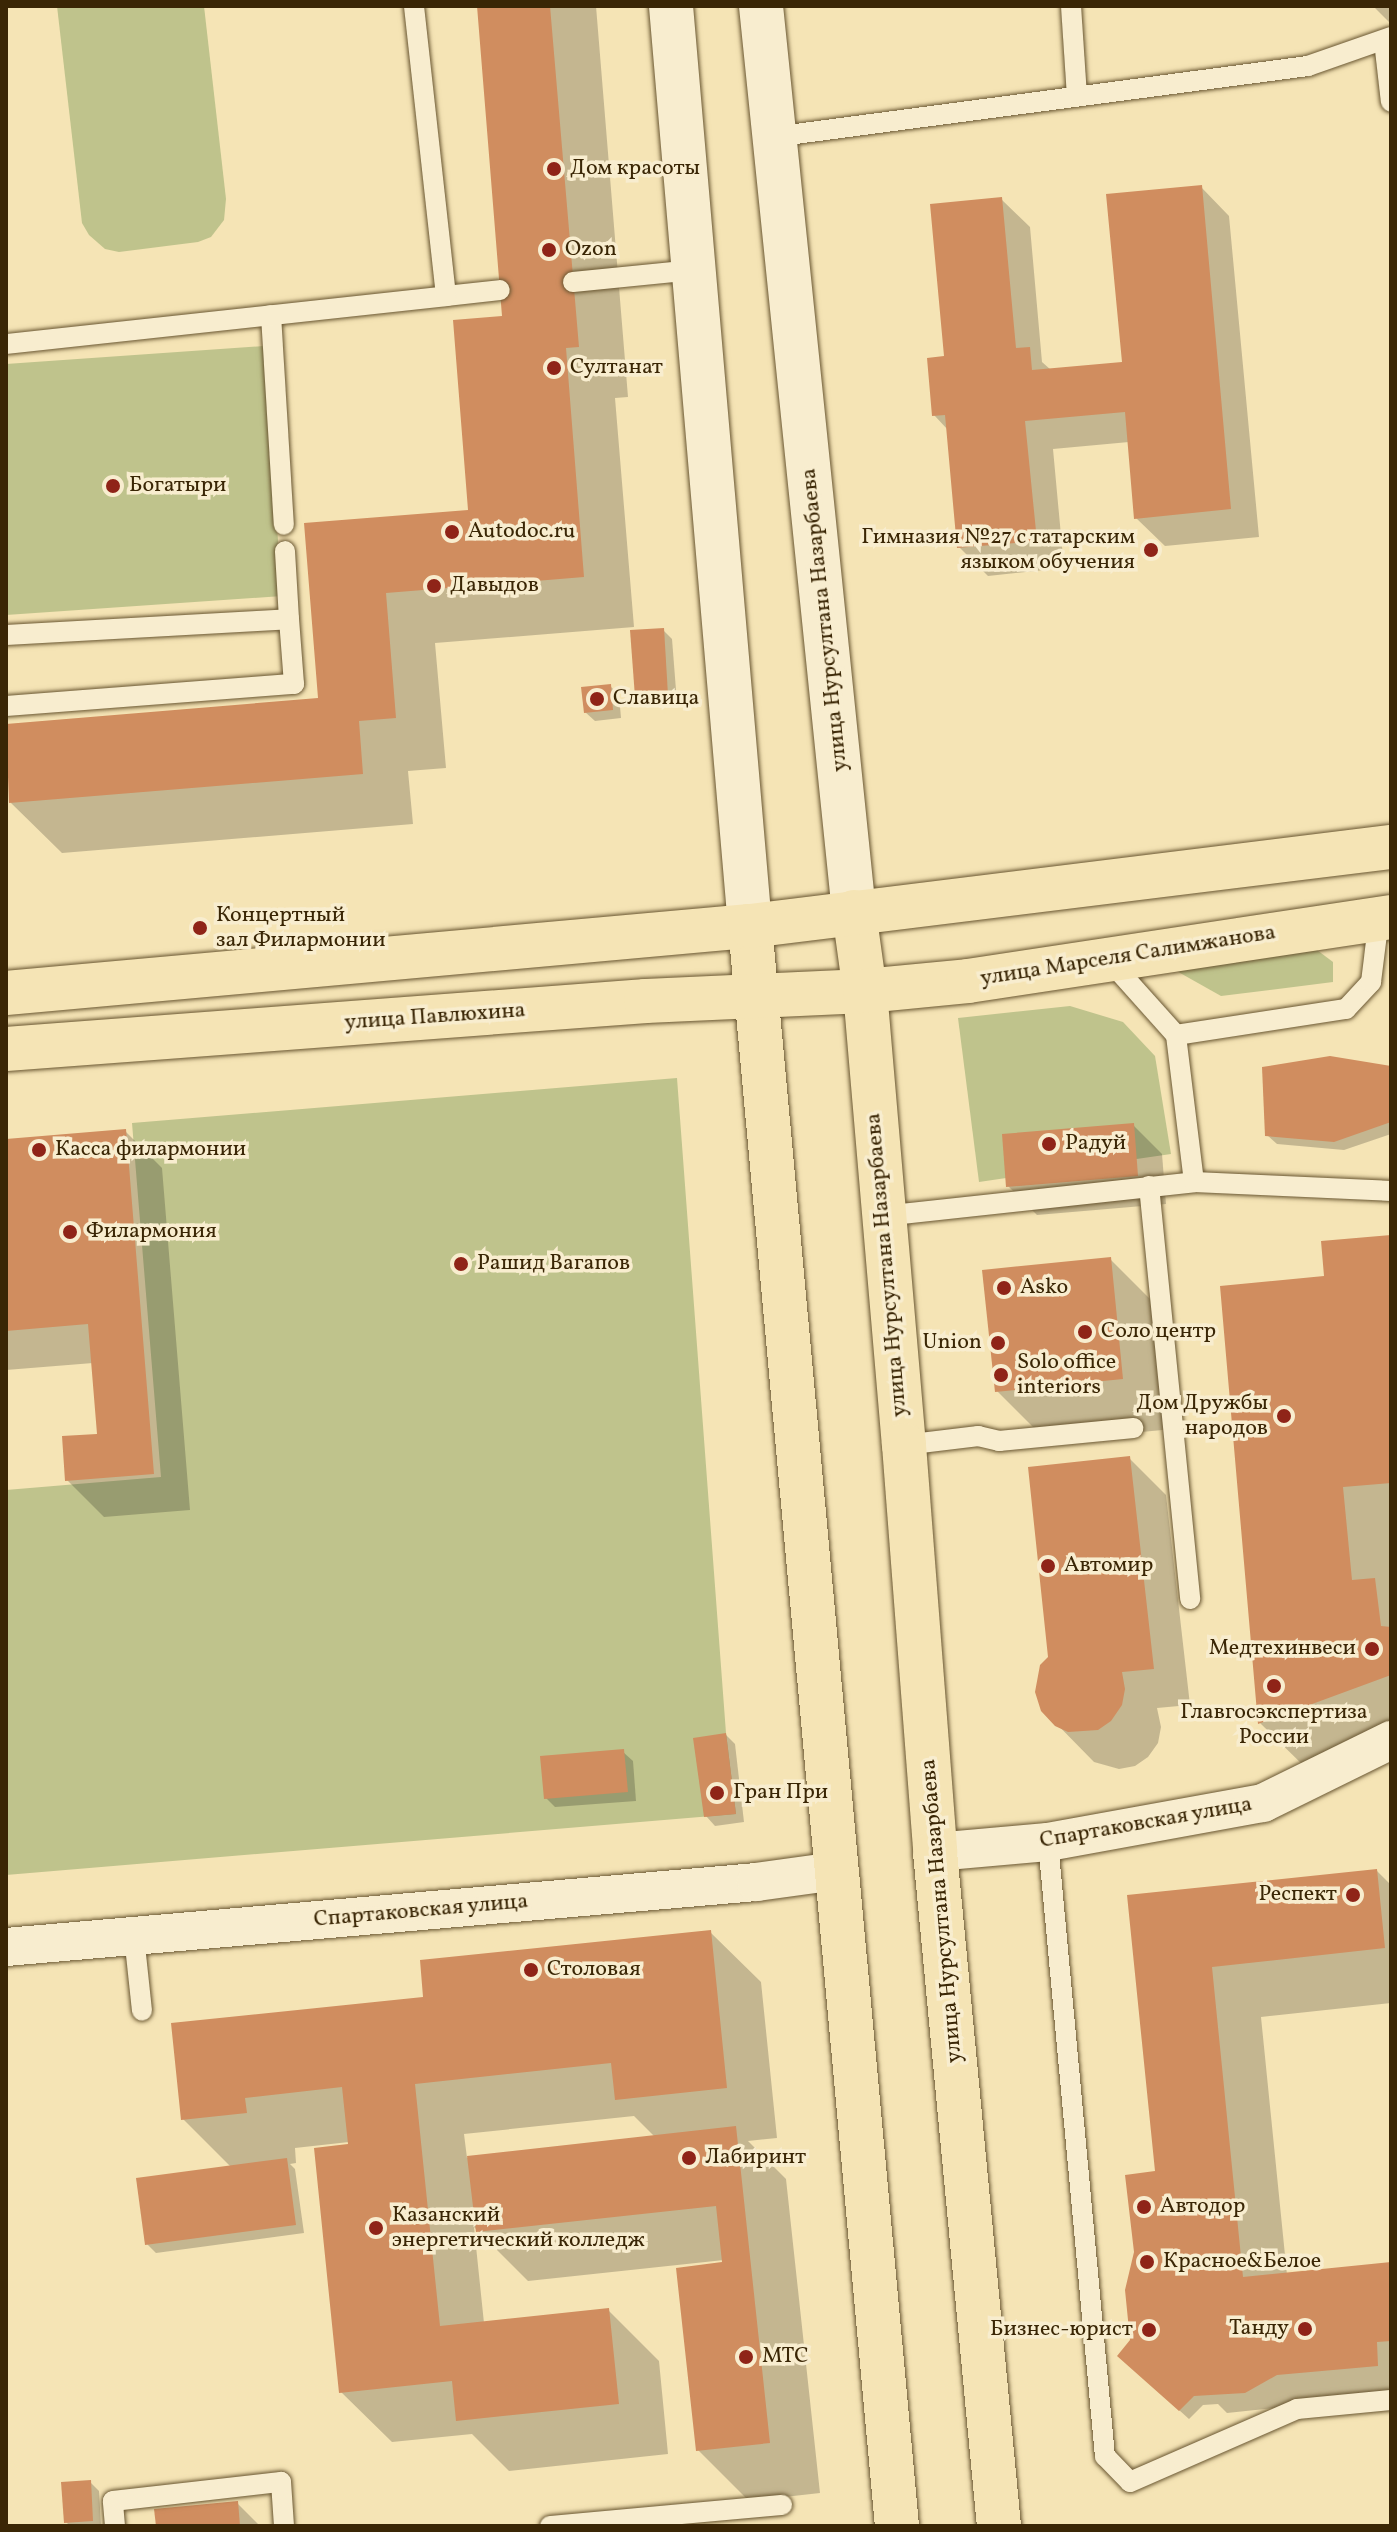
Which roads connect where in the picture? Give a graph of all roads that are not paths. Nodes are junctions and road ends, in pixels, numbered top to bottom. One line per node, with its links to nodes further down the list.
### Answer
1 (414, 6): 12 (lane)
2 (671, 6): 9 (main road)
3 (761, 6): 8 (main road, улица Нурсултана Назарбаева)
4 (1071, 6): 6 (lane)
5 (1388, 39): 6 (lane); 7 (lane)
6 (1077, 96): 8 (lane)
7 (1391, 102)
8 (773, 137): 21 (main road, улица Нурсултана Назарбаева)
9 (693, 270): 10 (lane); 23 (main road)
10 (573, 282)
11 (500, 290): 12 (lane)
12 (446, 296): 13 (lane)
13 (271, 315): 14 (lane); 15 (lane)
14 (6, 344)
15 (284, 525)
16 (285, 551): 17 (lane)
17 (289, 619): 18 (lane); 19 (lane)
18 (6, 635)
19 (6, 706)
20 (1391, 847): 21 (main road)
21 (854, 912): 23 (main road); 25 (main road, улица Нурсултана Назарбаева)
22 (1385, 918): 24 (main road, улица Марселя Салимжанова); 28 (lane)
23 (750, 926): 26 (main road); 27 (main road)
24 (1108, 959): 25 (main road, улица Марселя Салимжанова); 28 (lane)
25 (865, 991): 27 (main road, улица Павлюхина); 33 (main road, улица Нурсултана Назарбаева)
26 (6, 993)
27 (757, 996): 29 (main road, улица Павлюхина); 40 (main road)
28 (1176, 1035): 30 (lane)
29 (6, 1049)
30 (1194, 1182): 31 (lane); 32 (lane)
31 (1149, 1186): 33 (lane); 36 (lane)
32 (1391, 1191)
33 (883, 1216): 35 (main road, улица Нурсултана Назарбаева)
34 (1133, 1428): 35 (lane)
35 (904, 1445): 39 (main road, улица Нурсултана Назарбаева)
36 (1190, 1599)
37 (1391, 1740): 38 (street, Спартаковская улица)
38 (1048, 1842): 39 (street, Спартаковская улица); 44 (lane)
39 (935, 1852): 50 (main road, улица Нурсултана Назарбаева)
40 (836, 1871): 41 (street, Спартаковская улица); 49 (main road)
41 (134, 1936): 42 (street, Спартаковская улица); 43 (lane)
42 (6, 1947)
43 (142, 2011)
44 (1391, 2400)
45 (782, 2505): 48 (lane)
46 (115, 2526): 47 (lane)
47 (284, 2526)
48 (550, 2526)
49 (897, 2526)
50 (999, 2526)

